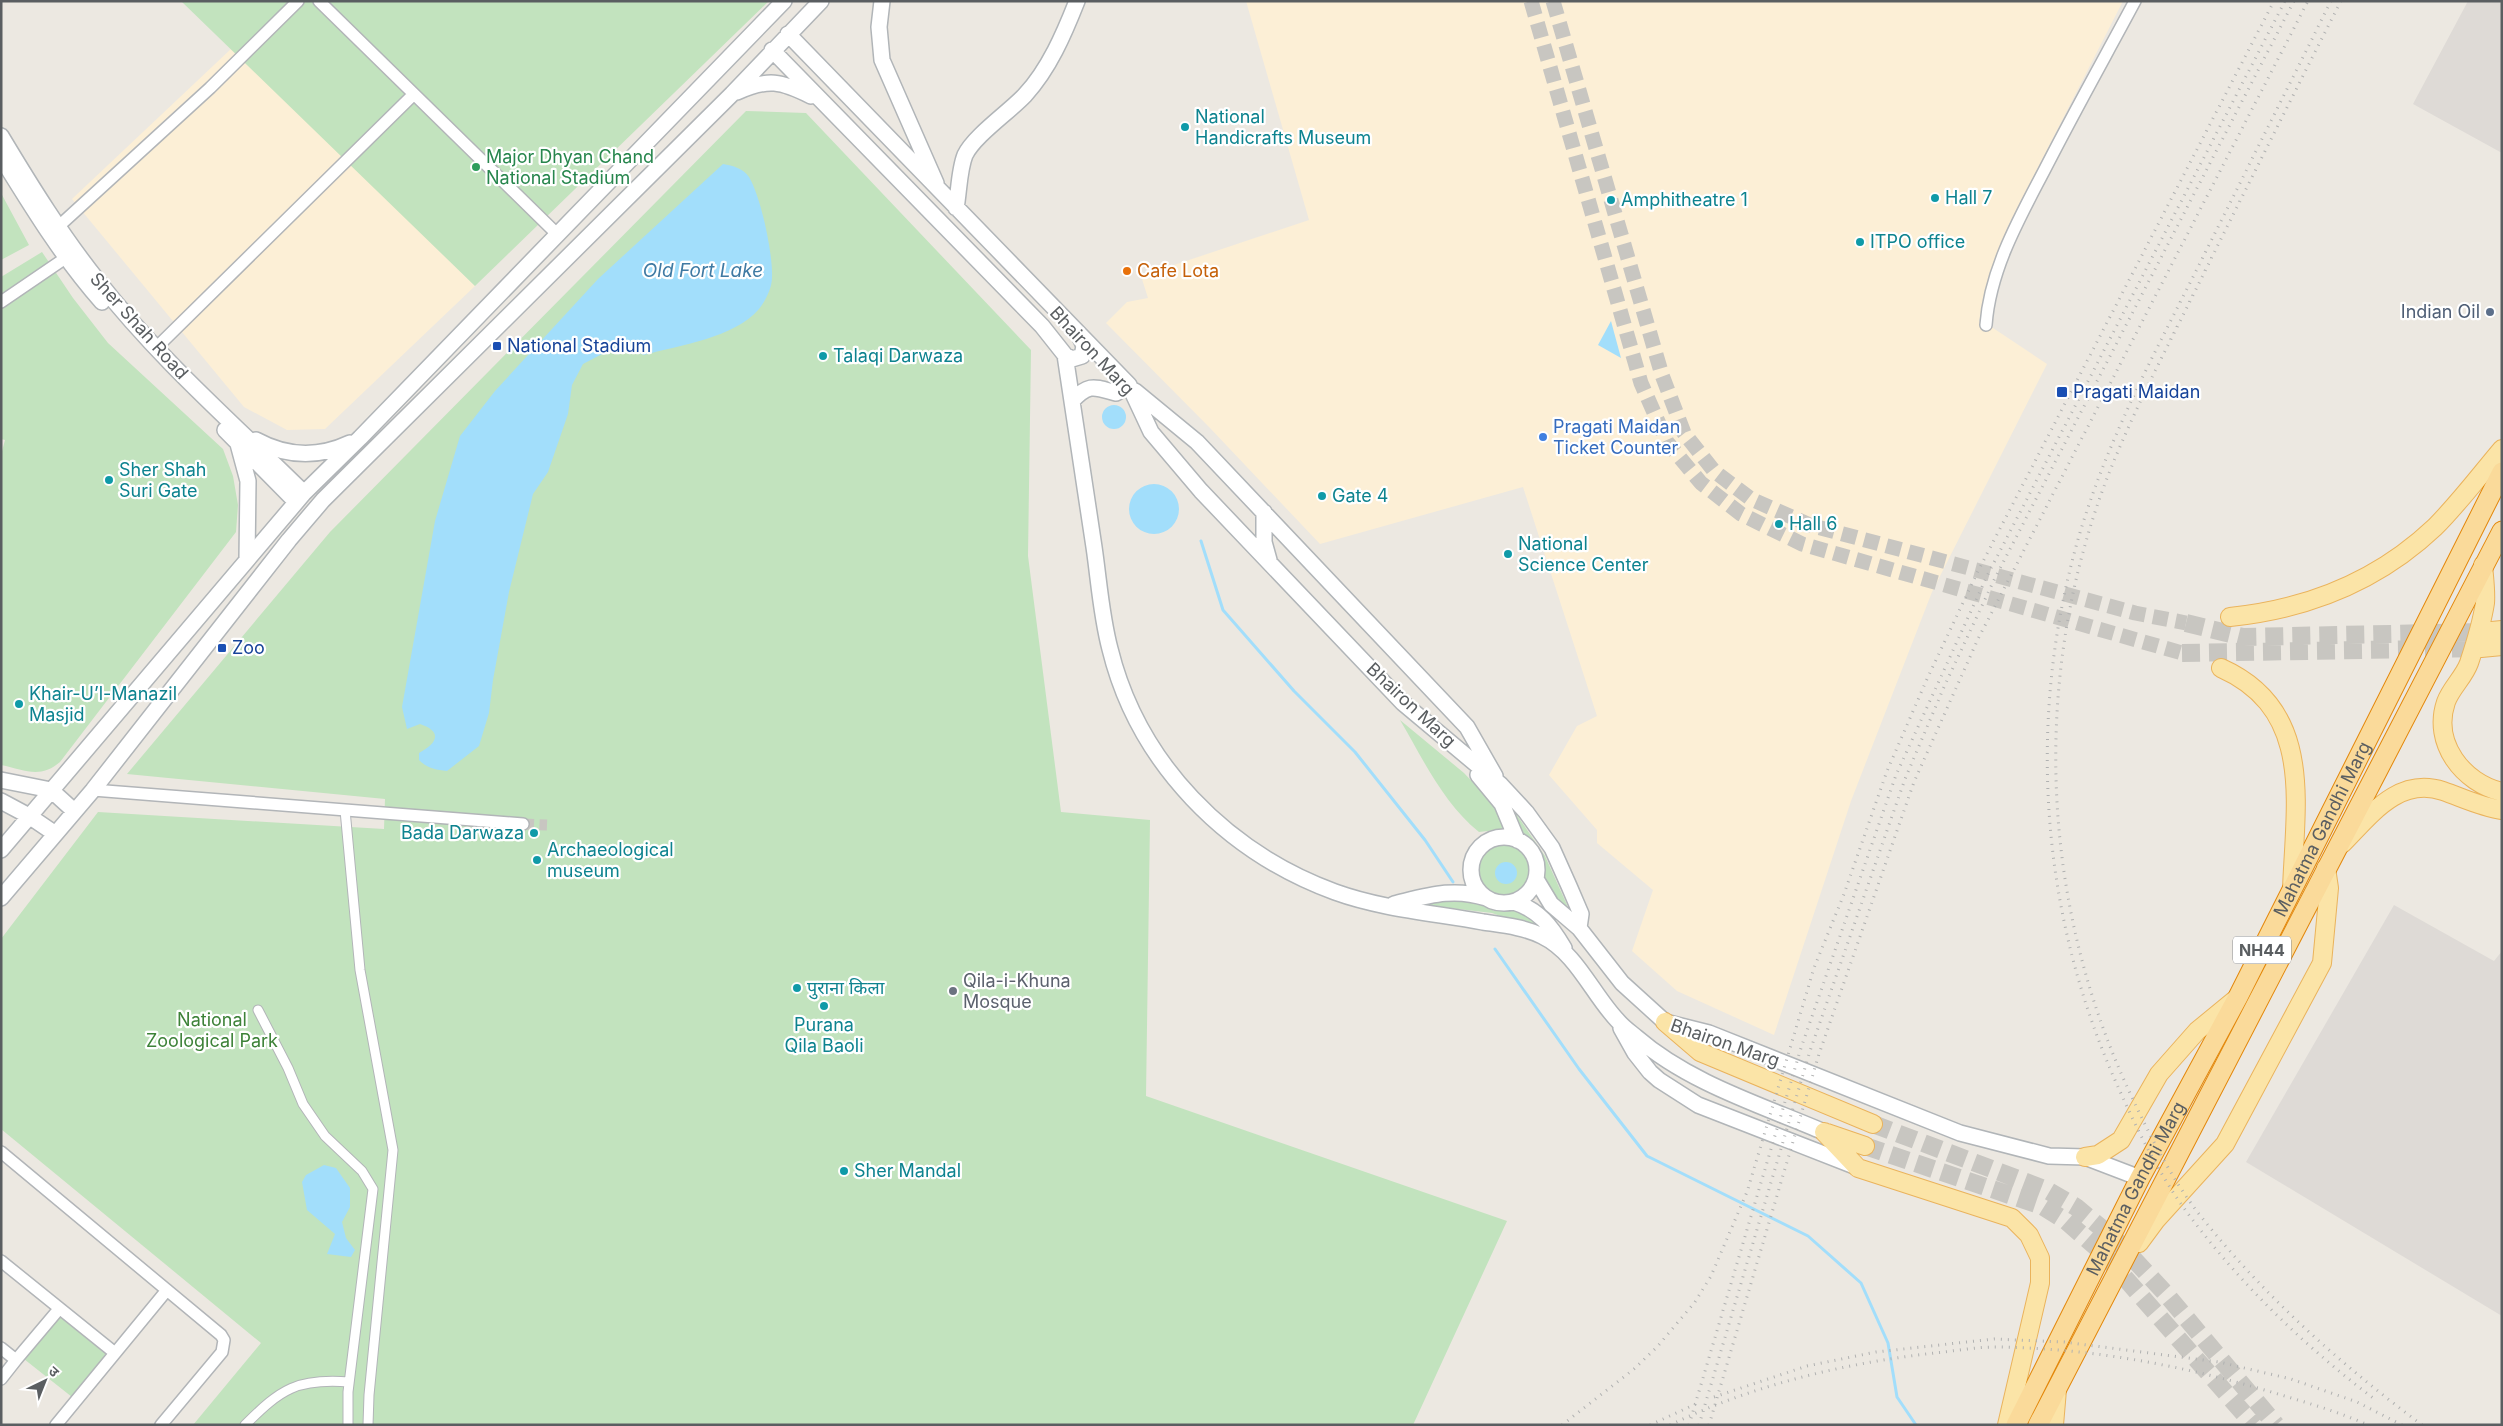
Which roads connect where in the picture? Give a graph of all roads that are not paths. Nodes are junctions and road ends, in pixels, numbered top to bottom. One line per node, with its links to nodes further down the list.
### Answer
1 (298, 1): 17 (street)
2 (319, 1): 11 (street)
3 (784, 1): 18 (main road)
4 (822, 1): 8 (main road)
5 (882, 1): 15 (main road)
6 (1077, 1): 16 (main road)
7 (2135, 1): 21 (street)
8 (788, 34): 9 (main road); 15 (main road, Bhairon Marg)
9 (772, 50): 10 (main road); 12 (main road, Bhairon Marg)
10 (732, 94): 12 (main road); 47 (main road)
11 (413, 95): 18 (street); 23 (street)
12 (822, 102): 24 (main road, Bhairon Marg)
13 (1, 136): 17 (main road, Sher Shah Road)
14 (1, 157): 19 (main road, Sher Shah Road)
15 (940, 193): 16 (main road, Bhairon Marg)
16 (956, 208): 22 (main road, Bhairon Marg)
17 (59, 226): 23 (main road, Sher Shah Road)
18 (558, 236): 28 (main road)
19 (67, 257): 20 (street); 29 (main road, Sher Shah Road)
20 (1, 302)
21 (1986, 325)
22 (1080, 337): 24 (main road); 25 (main road, Bhairon Marg)
23 (156, 348): 27 (main road, Sher Shah Road)
24 (1065, 355): 26 (main road, Bhairon Marg)
25 (1130, 387): 26 (main road); 34 (main road); 37 (main road, Bhairon Marg)
26 (1072, 401): 65 (main road, Bhairon Marg)
27 (236, 426): 28 (main road); 32 (main road, Sher Shah Road)
28 (360, 438): 33 (main road)
29 (238, 443): 32 (main road, Sher Shah Road); 36 (main road)
30 (2502, 449): 39 (main road)
31 (2502, 472): 61 (highway, Mahatma Gandhi Marg / NH44)
32 (284, 482): 33 (main road, Sher Shah Road)
33 (300, 498): 36 (main road)
34 (1264, 512): 37 (main road); 45 (main road)
35 (2502, 531): 38 (highway, Mahatma Gandhi Marg)
36 (247, 560): 46 (main road)
37 (1269, 562): 43 (main road, Bhairon Marg)
38 (2483, 565): 48 (main road); 58 (highway, Mahatma Gandhi Marg)
39 (2230, 617)
40 (2502, 630): 41 (main road)
41 (2502, 646)
42 (2221, 668): 61 (main road)
43 (1453, 745): 45 (main road, Bhairon Marg); 56 (main road)
44 (1, 780): 46 (main road)
45 (1500, 785): 66 (main road, Bhairon Marg)
46 (51, 790): 50 (main road); 53 (main road)
47 (92, 790): 50 (main road); 51 (street)
48 (2502, 792)
49 (1, 801): 53 (main road)
50 (73, 810): 55 (main road)
51 (345, 810): 54 (street); 93 (street)
52 (2502, 810): 58 (main road)
53 (29, 816): 55 (main road); 57 (main road)
54 (523, 824)
55 (54, 833): 62 (main road)
56 (1517, 840): 60 (main road); 63 (main road)
57 (1, 850)
58 (2335, 851): 59 (highway, Mahatma Gandhi Marg)
59 (2326, 868): 80 (highway, Mahatma Gandhi Marg); 80 (main road)
60 (1536, 879): 64 (main road); 66 (main road)
61 (2292, 889): 68 (highway, Mahatma Gandhi Marg / NH44)
62 (1, 898)
63 (1486, 898): 64 (main road); 65 (main road)
64 (1514, 902): 67 (main road)
65 (1388, 906): 67 (main road, Bhairon Marg)
66 (1583, 934): 67 (main road); 71 (main road, Bhairon Marg)
67 (1568, 956): 70 (main road, Bhairon Marg)
68 (2238, 997): 76 (main road); 78 (highway, Mahatma Gandhi Marg / NH44)
69 (258, 1010): 87 (street)
70 (1618, 1021): 73 (main road, Bhairon Marg); 77 (main road)
71 (1665, 1022): 72 (main road); 76 (main road, Bhairon Marg)
72 (1873, 1124)
73 (1824, 1132): 74 (main road); 77 (main road)
74 (1865, 1146)
75 (1, 1152): 81 (street)
76 (2085, 1157): 78 (main road, Bhairon Marg)
77 (1858, 1168): 94 (main road)
78 (2140, 1178): 95 (highway, Mahatma Gandhi Marg / NH44)
79 (1, 1261): 82 (street)
80 (2112, 1279): 88 (highway, Mahatma Gandhi Marg)
81 (167, 1290): 84 (street); 90 (street)
82 (59, 1309): 84 (street); 85 (street)
83 (1, 1348): 85 (street)
84 (115, 1353): 89 (street)
85 (16, 1360): 86 (street)
86 (1, 1379)
87 (349, 1382): 91 (street); 92 (street)
88 (2057, 1387): 96 (highway, Mahatma Gandhi Marg); 97 (main road)
89 (56, 1425)
90 (161, 1425)
91 (245, 1425)
92 (348, 1425)
93 (368, 1425)
94 (2007, 1425)
95 (2016, 1425)
96 (2038, 1425)
97 (2054, 1425)

